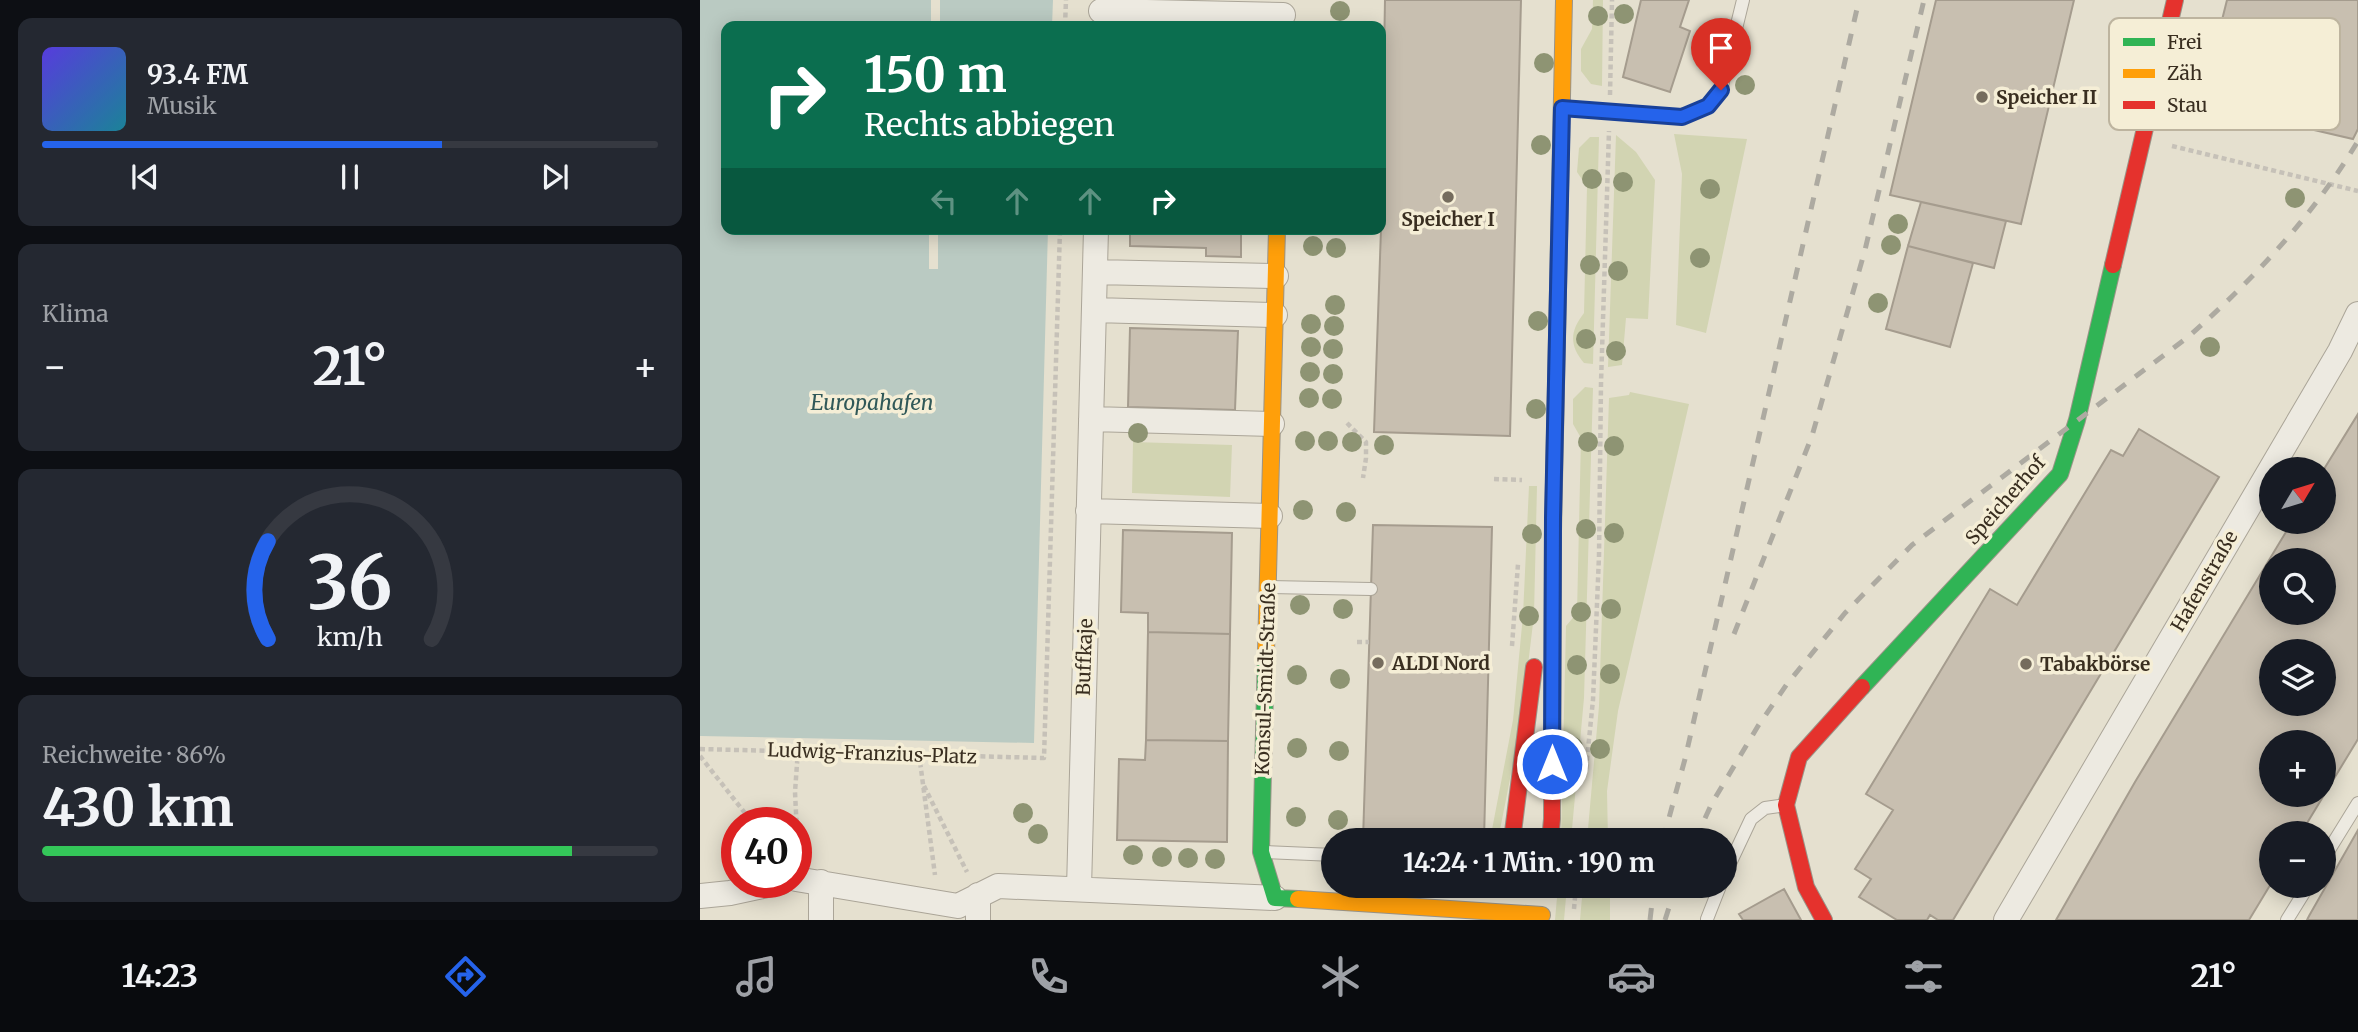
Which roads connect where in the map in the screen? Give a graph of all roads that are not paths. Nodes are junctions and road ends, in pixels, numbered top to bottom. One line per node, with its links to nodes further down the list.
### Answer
1 (1564, 0): 7 (street)
2 (1743, 0): 7 (lane)
3 (2175, 0): 6 (street, Speicherhof)
4 (1101, 13): 5 (street)
5 (1283, 14)
6 (2171, 18)
7 (1562, 108): 20 (street)
8 (2144, 130): 24 (street, Speicherhof)
9 (1096, 235): 11 (street, Buffkaje)
10 (1277, 235): 12 (street, Konsul-Smidt-Straße)
11 (1095, 272): 12 (street); 13 (street, Buffkaje)
12 (1276, 276): 15 (street, Konsul-Smidt-Straße)
13 (1094, 310): 15 (street); 16 (street, Buffkaje)
14 (2358, 314): 47 (street, Hafenstraße)
15 (1275, 315): 17 (street, Konsul-Smidt-Straße)
16 (1091, 419): 17 (street); 18 (street, Buffkaje)
17 (1272, 424): 19 (street, Konsul-Smidt-Straße)
18 (1088, 511): 19 (street); 33 (street, Buffkaje)
19 (1270, 516): 21 (street, Konsul-Smidt-Straße)
20 (1553, 518): 25 (street); 26 (street)
21 (1268, 587): 22 (lane); 29 (street, Konsul-Smidt-Straße)
22 (1371, 589)
23 (2358, 803): 27 (lane)
24 (1786, 805): 28 (lane); 46 (street, Speicherhof)
25 (1513, 828)
26 (1551, 828)
27 (2336, 839)
28 (1737, 849)
29 (1261, 852): 30 (lane); 37 (street, Konsul-Smidt-Straße)
30 (1321, 854)
31 (812, 878): 32 (street)
32 (821, 882): 34 (street); 44 (street)
33 (1079, 889): 34 (street); 37 (street)
34 (975, 890): 45 (street)
35 (721, 895): 36 (street)
36 (700, 896)
37 (1275, 898): 41 (street)
38 (1544, 898): 42 (street)
39 (1715, 898): 43 (lane)
40 (2301, 898): 48 (lane)
41 (1503, 910): 42 (street)
42 (1542, 917)
43 (1707, 919)
44 (821, 920)
45 (978, 920)
46 (1824, 920)
47 (2006, 920)
48 (2287, 920)

